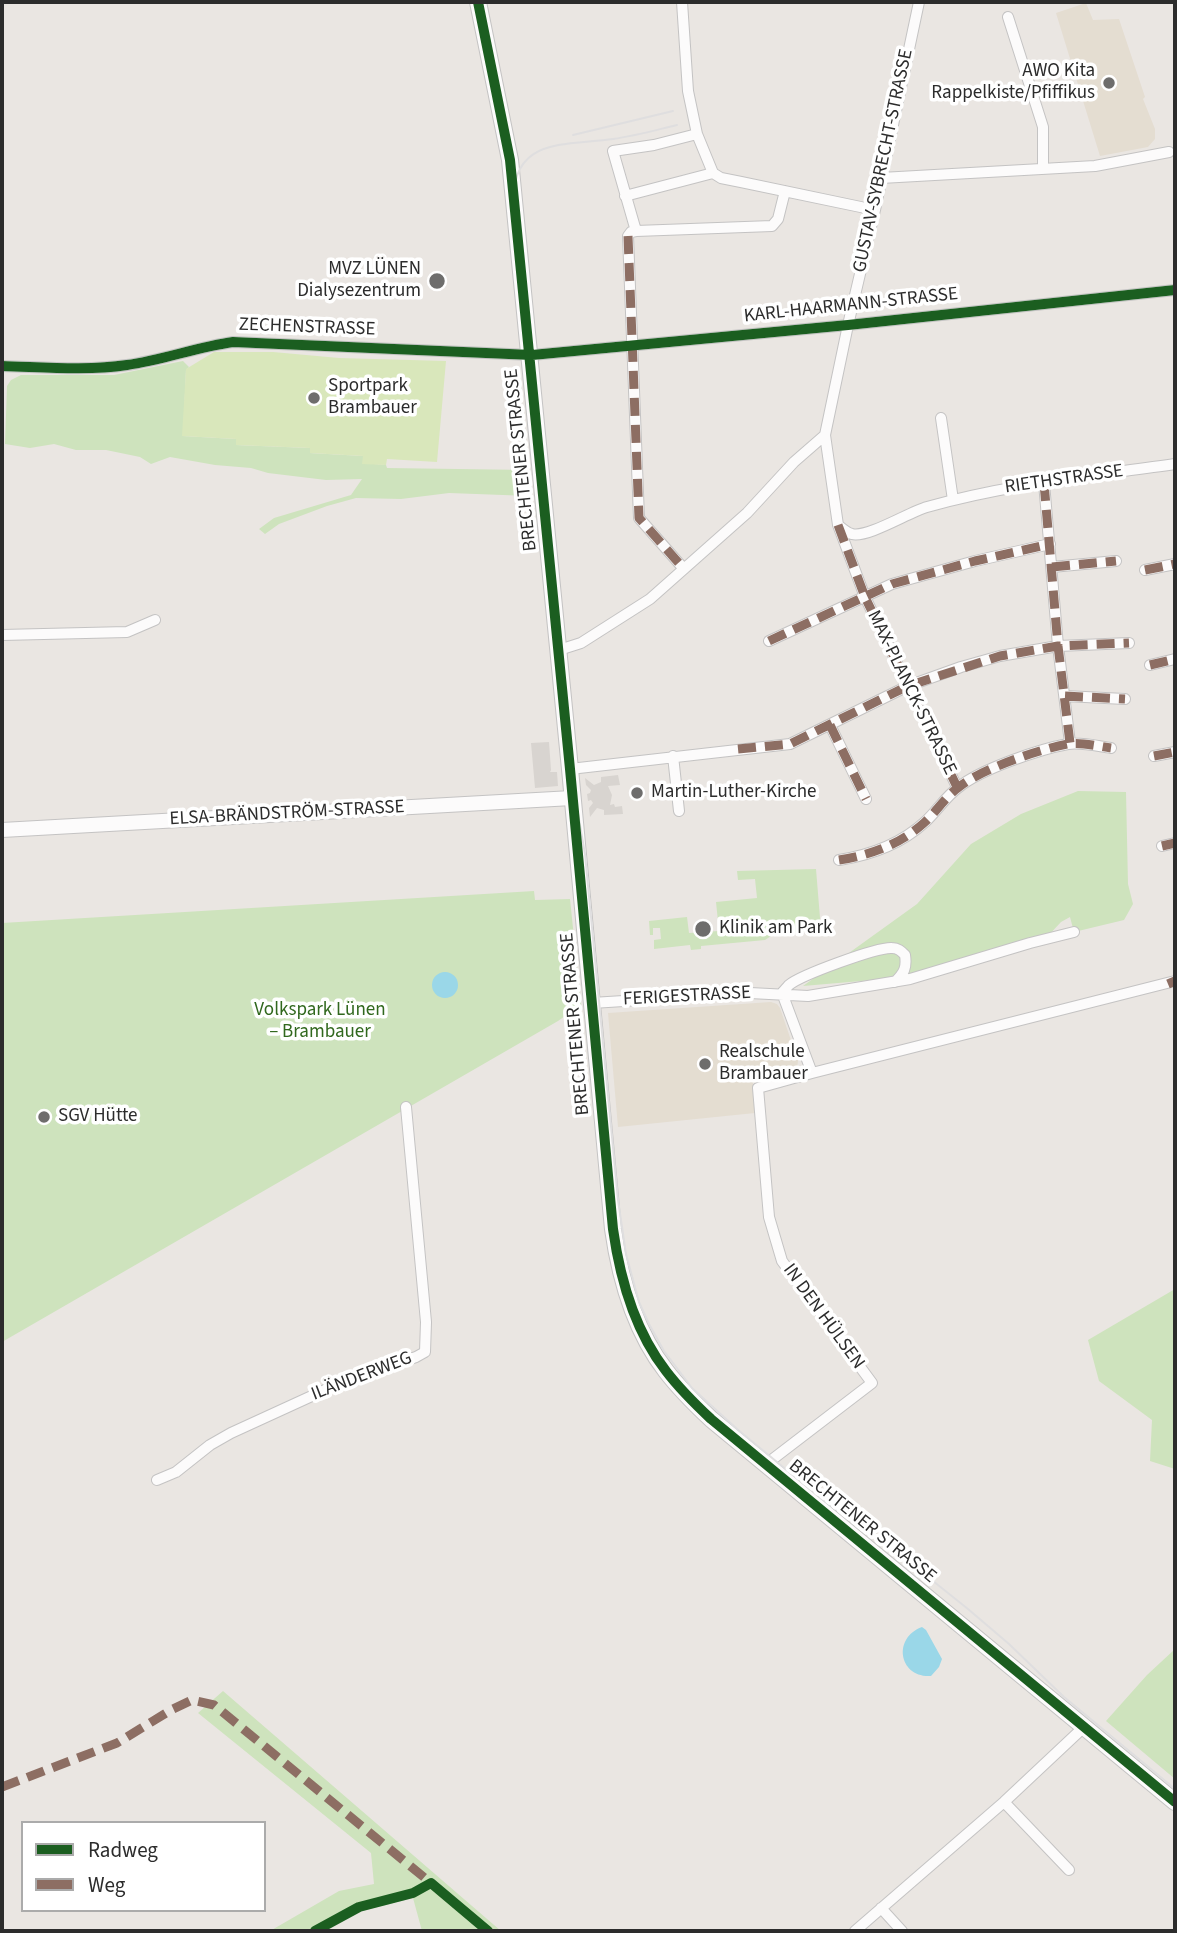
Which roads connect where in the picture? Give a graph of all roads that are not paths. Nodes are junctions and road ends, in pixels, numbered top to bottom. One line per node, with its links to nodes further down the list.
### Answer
1 (478, 2): 17 (main road, BRECHTENER STRASSE)
2 (682, 2): 5 (street)
3 (919, 2): 9 (street, GUSTAV-SYBRECHT-STRASSE)
4 (1008, 18): 7 (street)
5 (697, 134): 8 (street); 11 (street)
6 (1169, 152): 7 (street)
7 (1042, 168): 9 (street)
8 (713, 173): 10 (street); 11 (street)
9 (881, 178): 12 (street, GUSTAV-SYBRECHT-STRASSE)
10 (785, 191): 12 (street); 13 (street)
11 (625, 196): 13 (street)
12 (875, 210): 15 (street, GUSTAV-SYBRECHT-STRASSE)
13 (632, 234): 16 (street)
14 (1175, 290): 15 (street, KARL-HAARMANN-STRASSE)
15 (848, 325): 16 (street, KARL-HAARMANN-STRASSE); 20 (street, GUSTAV-SYBRECHT-STRASSE)
16 (632, 346): 17 (street, KARL-HAARMANN-STRASSE); 29 (street)
17 (530, 355): 18 (street, ZECHENSTRASSE); 37 (main road, BRECHTENER STRASSE)
18 (2, 366)
19 (941, 418): 23 (street)
20 (825, 435): 24 (street, MAX-PLANCK-STRASSE); 29 (street)
21 (1175, 464): 22 (street, RIETHSTRASSE)
22 (1044, 483): 23 (street, RIETHSTRASSE); 25 (street)
23 (953, 500): 24 (street, RIETHSTRASSE)
24 (838, 525): 31 (street, MAX-PLANCK-STRASSE)
25 (1050, 544): 28 (street); 31 (street)
26 (1116, 561): 28 (street)
27 (1175, 564): 30 (street)
28 (1052, 567): 36 (street)
29 (684, 569): 37 (street)
30 (1145, 570)
31 (865, 597): 34 (street, MAX-PLANCK-STRASSE); 40 (street, MAX-PLANCK-STRASSE)
32 (155, 620): 33 (street)
33 (2, 635)
34 (769, 641)
35 (1129, 643): 36 (street)
36 (1058, 646): 40 (street); 41 (street)
37 (559, 650): 49 (main road, BRECHTENER STRASSE)
38 (1175, 659): 39 (street)
39 (1150, 665)
40 (908, 686): 43 (street); 50 (street, MAX-PLANCK-STRASSE)
41 (1065, 696): 42 (street); 44 (street)
42 (1125, 699)
43 (830, 724): 47 (street); 52 (street)
44 (1070, 743): 45 (street); 50 (street)
45 (1111, 748)
46 (1175, 752): 48 (street)
47 (673, 756): 49 (street); 53 (street)
48 (1154, 756)
49 (570, 769): 51 (main road, BRECHTENER STRASSE)
50 (957, 788): 57 (street)
51 (572, 798): 54 (street, ELSA-BRÄNDSTRÖM-STRASSE); 62 (main road, BRECHTENER STRASSE)
52 (866, 799)
53 (679, 811)
54 (2, 830)
55 (1175, 843): 56 (street)
56 (1162, 846)
57 (839, 860)
58 (1074, 932): 60 (street, FERIGESTRASSE)
59 (1175, 981): 63 (street, IN DEN HÜLSEN)
60 (895, 982): 61 (street, FERIGESTRASSE); 61 (street)
61 (782, 993): 62 (street, FERIGESTRASSE); 63 (street)
62 (592, 1003): 65 (main road, BRECHTENER STRASSE)
63 (812, 1073): 65 (street, IN DEN HÜLSEN)
64 (406, 1107): 66 (street, ILÄNDERWEG)
65 (765, 1465): 67 (main road, BRECHTENER STRASSE)
66 (158, 1479)
67 (1085, 1726): 68 (street); 69 (main road, BRECHTENER STRASSE)
68 (1004, 1802): 70 (street); 71 (street)
69 (1175, 1802)
70 (1069, 1870)
71 (881, 1908): 72 (street); 73 (street)
72 (855, 1931)
73 (902, 1931)

